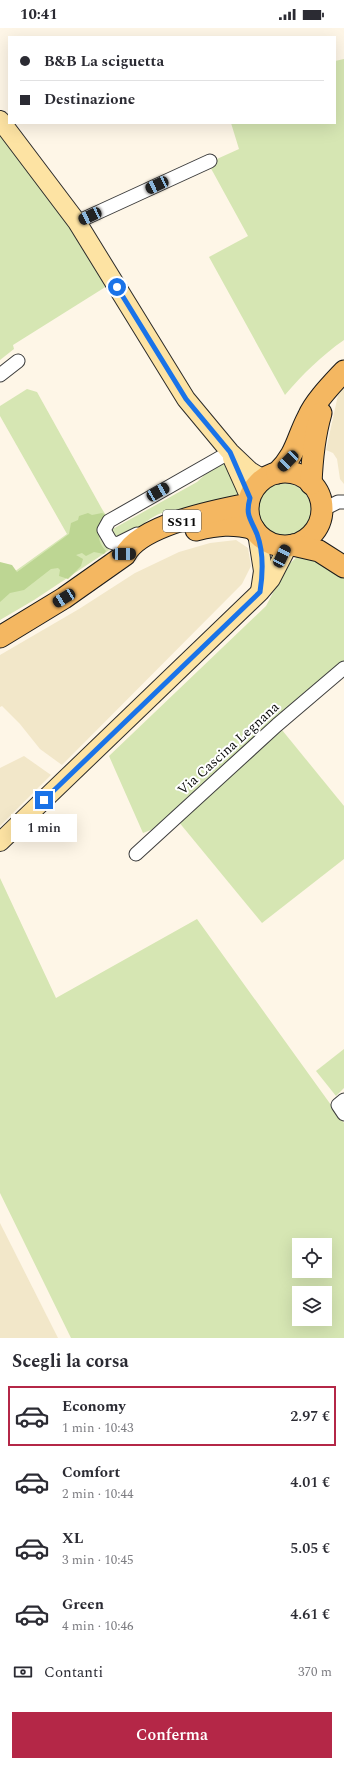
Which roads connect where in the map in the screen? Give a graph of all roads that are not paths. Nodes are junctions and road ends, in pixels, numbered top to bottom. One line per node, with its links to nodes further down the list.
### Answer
1 (0, 120): 3 (street)
2 (210, 160): 3 (street)
3 (77, 222): 8 (street)
4 (18, 361): 6 (street)
5 (344, 371): 7 (main road)
6 (0, 375)
7 (327, 391): 9 (main road); 10 (main road)
8 (230, 452): 9 (street); 11 (street); 13 (street)
9 (270, 476): 10 (main road); 11 (main road)
10 (311, 484): 14 (main road)
11 (249, 501): 13 (main road, SS11); 15 (main road)
12 (344, 502): 14 (street)
13 (203, 515): 17 (main road, SS11)
14 (319, 519): 16 (main road); 18 (main road)
15 (255, 531): 16 (main road, SS11); 17 (main road, SS11); 19 (street)
16 (290, 545): 18 (main road); 19 (street)
17 (124, 554): 20 (main road, SS11)
18 (344, 567)
19 (260, 592): 22 (street)
20 (0, 637)
21 (344, 668): 23 (street, Via Cascina Legnana)
22 (0, 842)
23 (136, 854)

